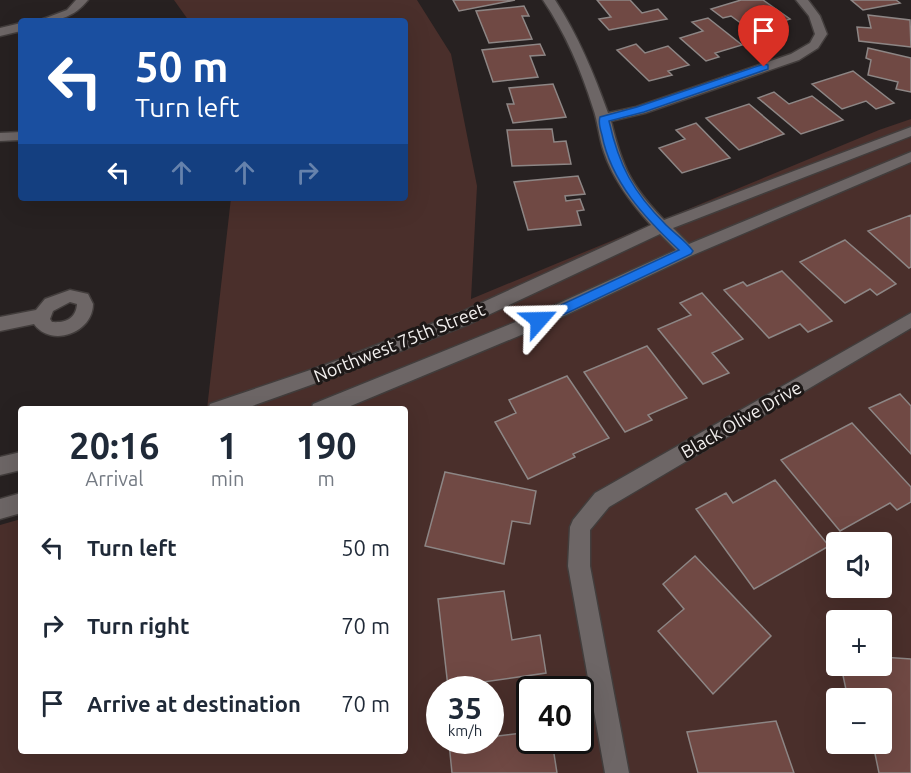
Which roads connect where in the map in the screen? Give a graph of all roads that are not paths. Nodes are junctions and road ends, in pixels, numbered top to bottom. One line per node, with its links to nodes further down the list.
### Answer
1 (82, 0): 4 (street)
2 (549, 0): 7 (street)
3 (802, 0): 7 (street)
4 (53, 18)
5 (18, 28): 6 (street)
6 (0, 32)
7 (603, 119): 14 (street)
8 (911, 131): 10 (street, Northwest 75th Street)
9 (18, 136): 11 (street)
10 (894, 136): 12 (street); 14 (street, Northwest 75th Street)
11 (0, 137)
12 (911, 151)
13 (911, 157): 15 (street, Northwest 75th Street)
14 (661, 227): 15 (street); 19 (street, Northwest 75th Street)
15 (687, 251): 20 (street, Northwest 75th Street)
16 (41, 316): 18 (street)
17 (911, 321): 25 (street, Black Olive Drive)
18 (0, 324)
19 (229, 406)
20 (330, 406)
21 (18, 462): 22 (street)
22 (0, 466)
23 (18, 504): 24 (street)
24 (0, 509)
25 (617, 773)

